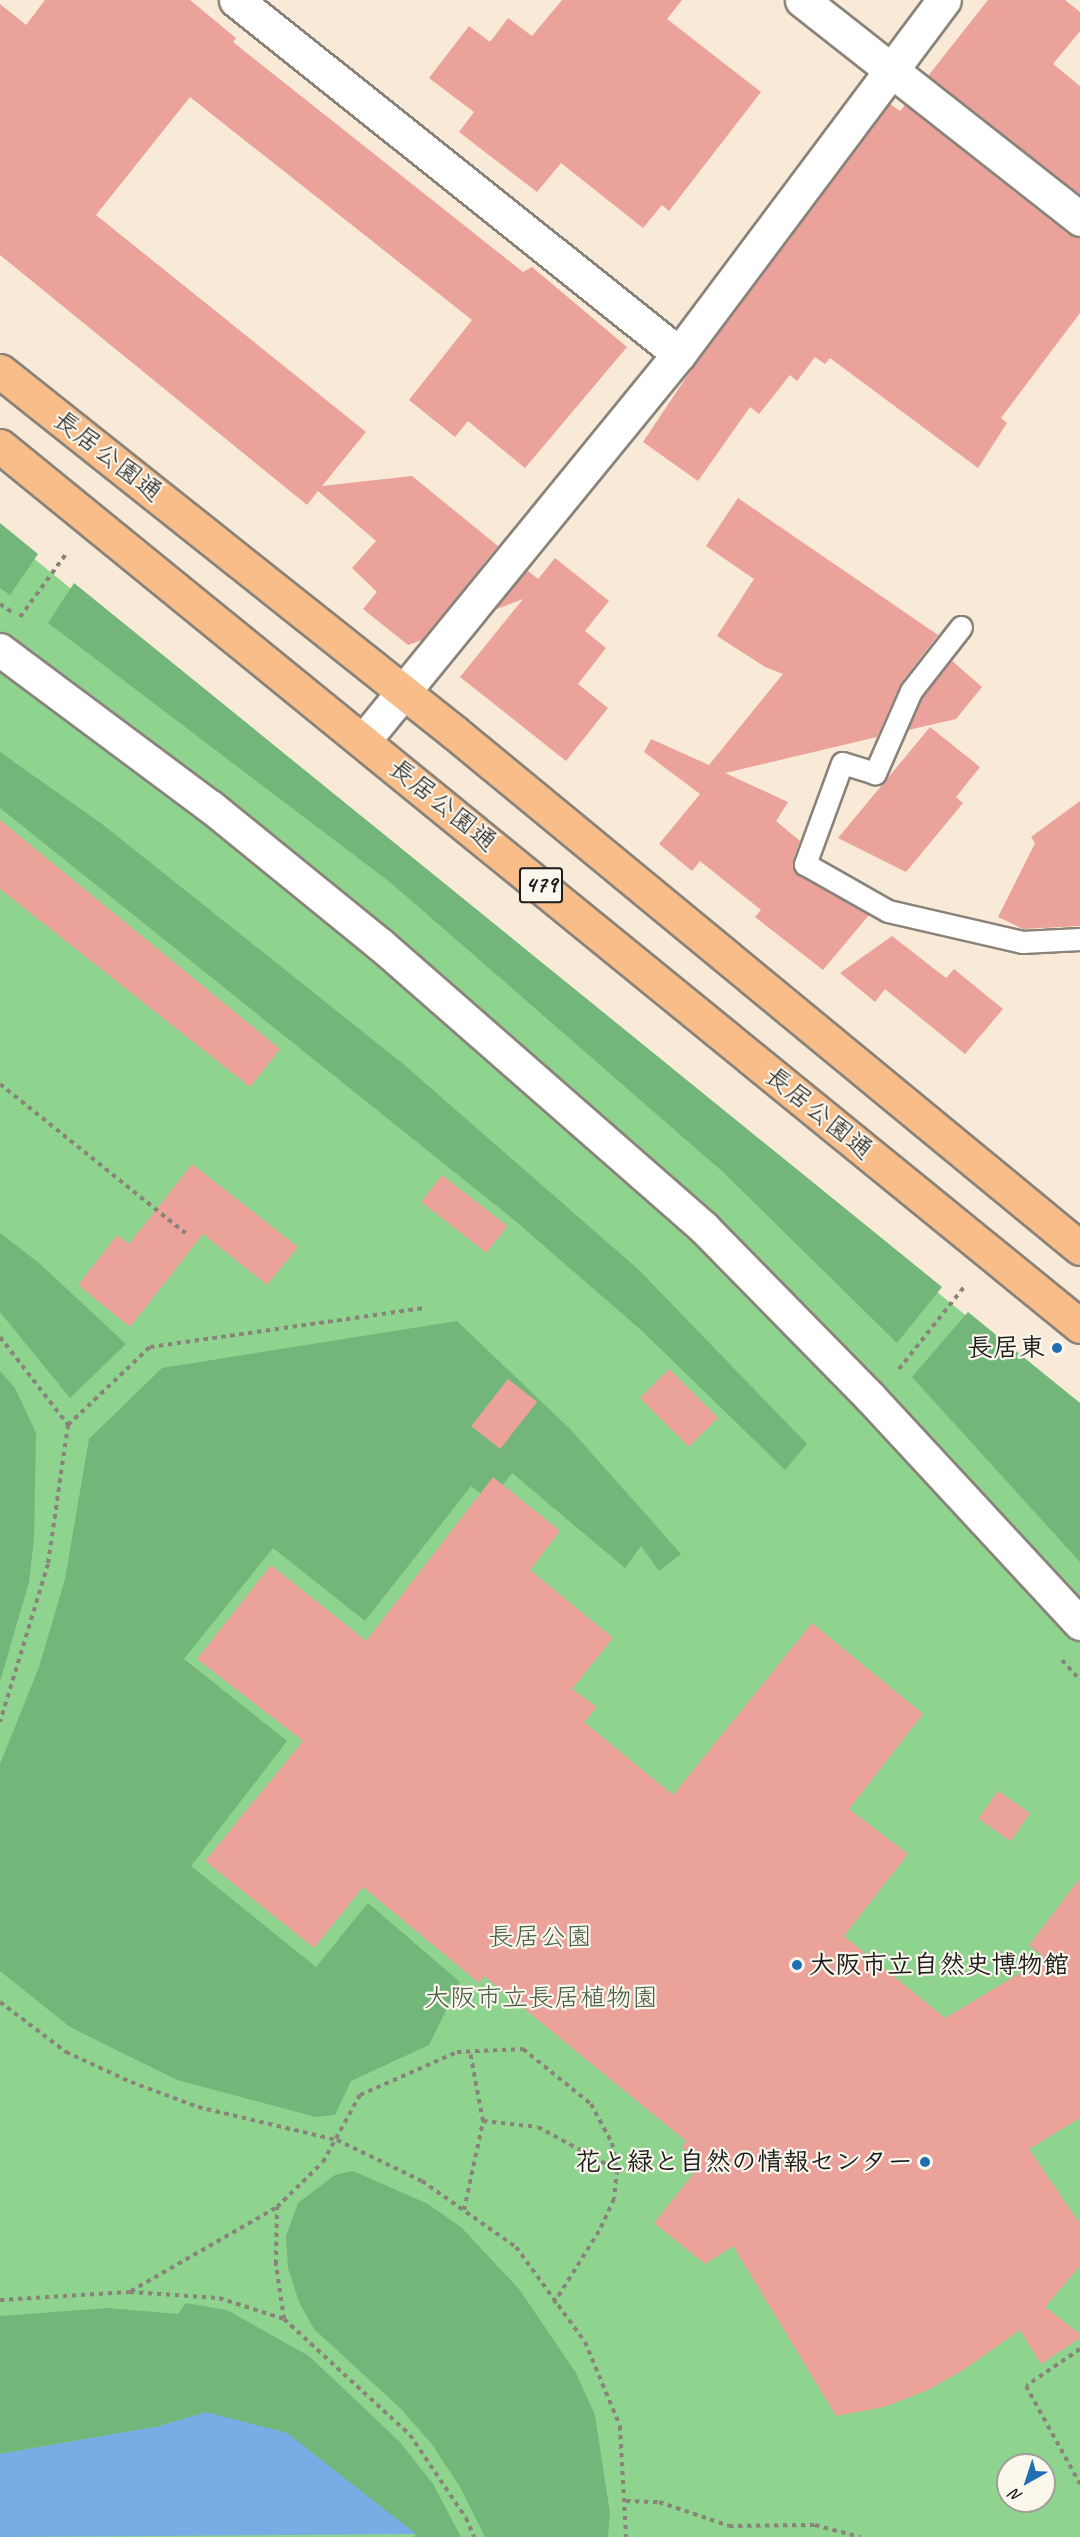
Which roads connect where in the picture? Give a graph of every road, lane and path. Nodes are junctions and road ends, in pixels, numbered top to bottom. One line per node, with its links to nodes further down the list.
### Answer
1 (236, 0): 6 (street)
2 (802, 0): 4 (street)
3 (944, 0): 4 (street)
4 (892, 70): 5 (street); 6 (street)
5 (1080, 219)
6 (679, 354): 13 (street)
7 (0, 371): 13 (highway, 長居公園通 / 479)
8 (0, 446): 14 (highway, 長居公園通 / 479)
9 (66, 554): 10 (path)
10 (20, 618)
11 (961, 627): 15 (lane)
12 (0, 650): 25 (street)
13 (403, 691): 14 (street); 18 (highway, 長居公園通 / 479)
14 (364, 740): 21 (highway, 長居公園通 / 479)
15 (1080, 939)
16 (0, 1084): 17 (path)
17 (184, 1233)
18 (1080, 1248)
19 (964, 1287): 23 (path)
20 (424, 1308): 24 (path)
21 (1080, 1326)
22 (0, 1337): 24 (path)
23 (897, 1372)
24 (68, 1425): 28 (path)
25 (1080, 1624)
26 (1057, 1655): 27 (path)
27 (1080, 1680)
28 (0, 1722)
29 (0, 2002): 32 (path)
30 (470, 2052): 31 (path); 32 (path); 33 (path)
31 (483, 2121): 33 (path); 35 (path)
32 (337, 2140): 34 (path); 35 (path)
33 (617, 2170): 38 (path)
34 (277, 2207): 36 (path); 39 (path)
35 (464, 2210): 38 (path)
36 (130, 2292): 37 (path); 39 (path)
37 (0, 2300)
38 (554, 2303): 42 (path)
39 (284, 2319): 43 (path)
40 (1080, 2349): 41 (path)
41 (1080, 2484)
42 (626, 2501): 44 (path); 45 (path)
43 (474, 2537)
44 (626, 2537)
45 (860, 2537)

